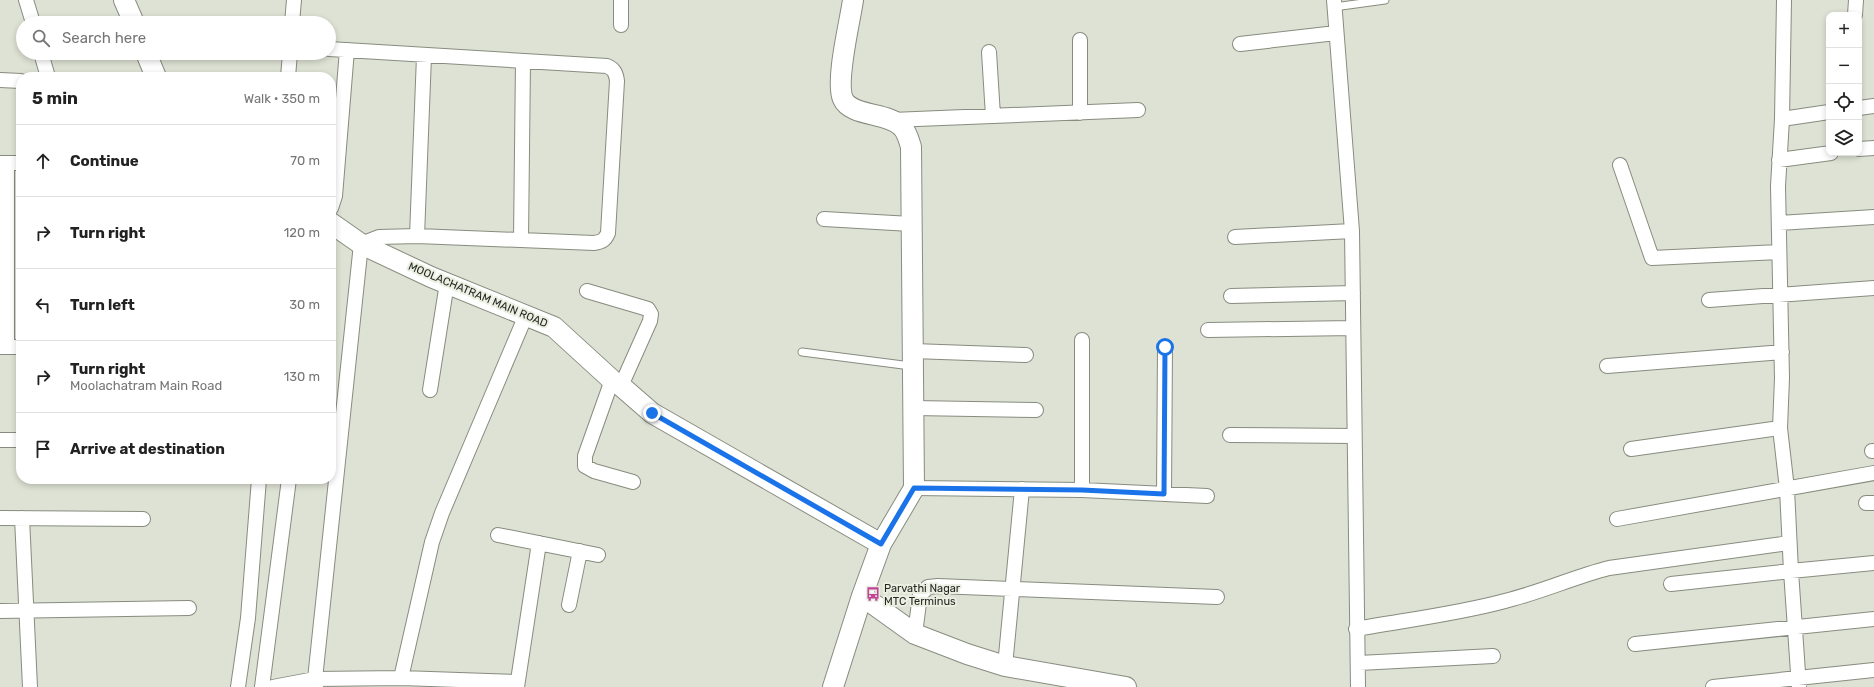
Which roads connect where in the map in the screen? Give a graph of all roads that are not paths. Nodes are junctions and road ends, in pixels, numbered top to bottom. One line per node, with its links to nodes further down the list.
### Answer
1 (26, 0): 11 (street)
2 (124, 0): 12 (street)
3 (294, 0): 13 (street)
4 (621, 0): 14 (street)
5 (853, 0): 38 (street)
6 (1385, 0): 9 (lane)
7 (1784, 0): 37 (street)
8 (1856, 0): 10 (street)
9 (1334, 4): 15 (street)
10 (1855, 12)
11 (30, 16)
12 (131, 16)
13 (293, 16)
14 (621, 25)
15 (1336, 33): 17 (street); 51 (street)
16 (1080, 40): 35 (street)
17 (1240, 44)
18 (336, 49): 19 (street)
19 (347, 50): 21 (street); 45 (street)
20 (989, 52): 36 (street)
21 (424, 56): 25 (street); 52 (street)
22 (43, 60): 26 (street)
23 (149, 60): 27 (street)
24 (289, 60): 28 (street)
25 (523, 61): 54 (street); 54 (street)
26 (47, 72)
27 (154, 72)
28 (288, 72)
29 (0, 80): 30 (street)
30 (16, 81)
31 (1874, 106): 32 (street)
32 (1862, 108)
33 (1138, 110): 35 (street)
34 (1826, 112): 37 (street)
35 (1080, 113): 36 (street)
36 (993, 116): 38 (street)
37 (1782, 119): 42 (street)
38 (892, 120): 49 (street)
39 (1874, 148): 40 (street)
40 (1862, 150)
41 (1826, 154): 42 (street)
42 (1779, 160): 48 (street)
43 (9, 163): 56 (street)
44 (1620, 165): 57 (street)
45 (336, 177)
46 (1874, 217): 48 (street)
47 (824, 219): 49 (street)
48 (1779, 223): 57 (street)
49 (912, 224): 74 (street)
50 (336, 226): 55 (street, MOOLACHATRAM MAIN ROAD)
51 (1352, 231): 53 (street); 61 (street)
52 (417, 236): 54 (street); 55 (street)
53 (1235, 237)
54 (521, 239)
55 (361, 244): 58 (street, MOOLACHATRAM MAIN ROAD); 88 (street)
56 (3, 248): 69 (street)
57 (1779, 252): 62 (street)
58 (447, 283): 65 (street, MOOLACHATRAM MAIN ROAD); 77 (street)
59 (1874, 288): 62 (street)
60 (587, 291): 76 (street)
61 (1353, 293): 63 (street); 66 (street)
62 (1780, 294): 64 (street); 72 (street)
63 (1230, 296)
64 (1709, 300)
65 (526, 316): 76 (street, MOOLACHATRAM MAIN ROAD); 127 (street)
66 (1353, 328): 67 (street); 82 (street)
67 (1208, 330)
68 (1082, 340): 95 (street)
69 (9, 347)
70 (1165, 347): 96 (street)
71 (802, 352): 74 (lane)
72 (1782, 352): 75 (street); 80 (street)
73 (1026, 356): 74 (street)
74 (913, 359): 78 (street)
75 (1607, 366)
76 (617, 383): 87 (street); 105 (street, MOOLACHATRAM MAIN ROAD)
77 (430, 390)
78 (913, 408): 79 (street); 92 (street)
79 (1036, 410)
80 (1780, 428): 85 (street); 94 (street)
81 (1230, 435): 82 (street)
82 (1354, 436): 120 (street)
83 (0, 440): 84 (street)
84 (16, 440)
85 (1631, 449)
86 (1874, 473): 94 (street)
87 (633, 482)
88 (336, 483)
89 (259, 484): 133 (street)
90 (288, 484): 134 (street)
91 (336, 484): 129 (street)
92 (914, 488): 93 (street); 105 (street)
93 (1022, 489): 95 (street); 111 (street)
94 (1787, 489): 101 (street); 104 (street)
95 (1082, 490): 96 (street)
96 (1164, 494): 97 (street)
97 (1207, 496)
98 (0, 518): 99 (street)
99 (22, 518): 100 (street); 116 (street)
100 (143, 519)
101 (1617, 519)
102 (498, 535): 103 (street)
103 (539, 543): 106 (street); 131 (street)
104 (1789, 543): 109 (street); 120 (street)
105 (881, 544): 112 (street)
106 (580, 552): 107 (street); 114 (street)
107 (598, 555)
108 (1874, 563): 109 (street)
109 (1791, 571): 110 (street); 119 (street)
110 (1671, 584)
111 (1012, 589): 113 (street); 121 (street); 125 (street)
112 (862, 596): 121 (street); 136 (street)
113 (1217, 597)
114 (569, 605)
115 (189, 608): 116 (street)
116 (26, 610): 117 (street); 132 (street)
117 (0, 611)
118 (1874, 619): 119 (street)
119 (1795, 626): 122 (street); 128 (street)
120 (1356, 629): 124 (street)
121 (916, 634): 125 (street)
122 (1635, 644)
123 (1493, 656): 124 (street)
124 (1359, 663): 138 (street)
125 (1005, 666): 130 (street)
126 (1874, 670): 128 (street)
127 (401, 678): 129 (street); 131 (street)
128 (1799, 682): 139 (street)
129 (315, 683): 135 (street)
130 (1070, 683): 137 (street)
131 (517, 684)
132 (30, 687)
133 (238, 687)
134 (262, 687)
135 (273, 687)
136 (833, 687)
137 (1126, 687)
138 (1358, 687)
139 (1713, 687)

